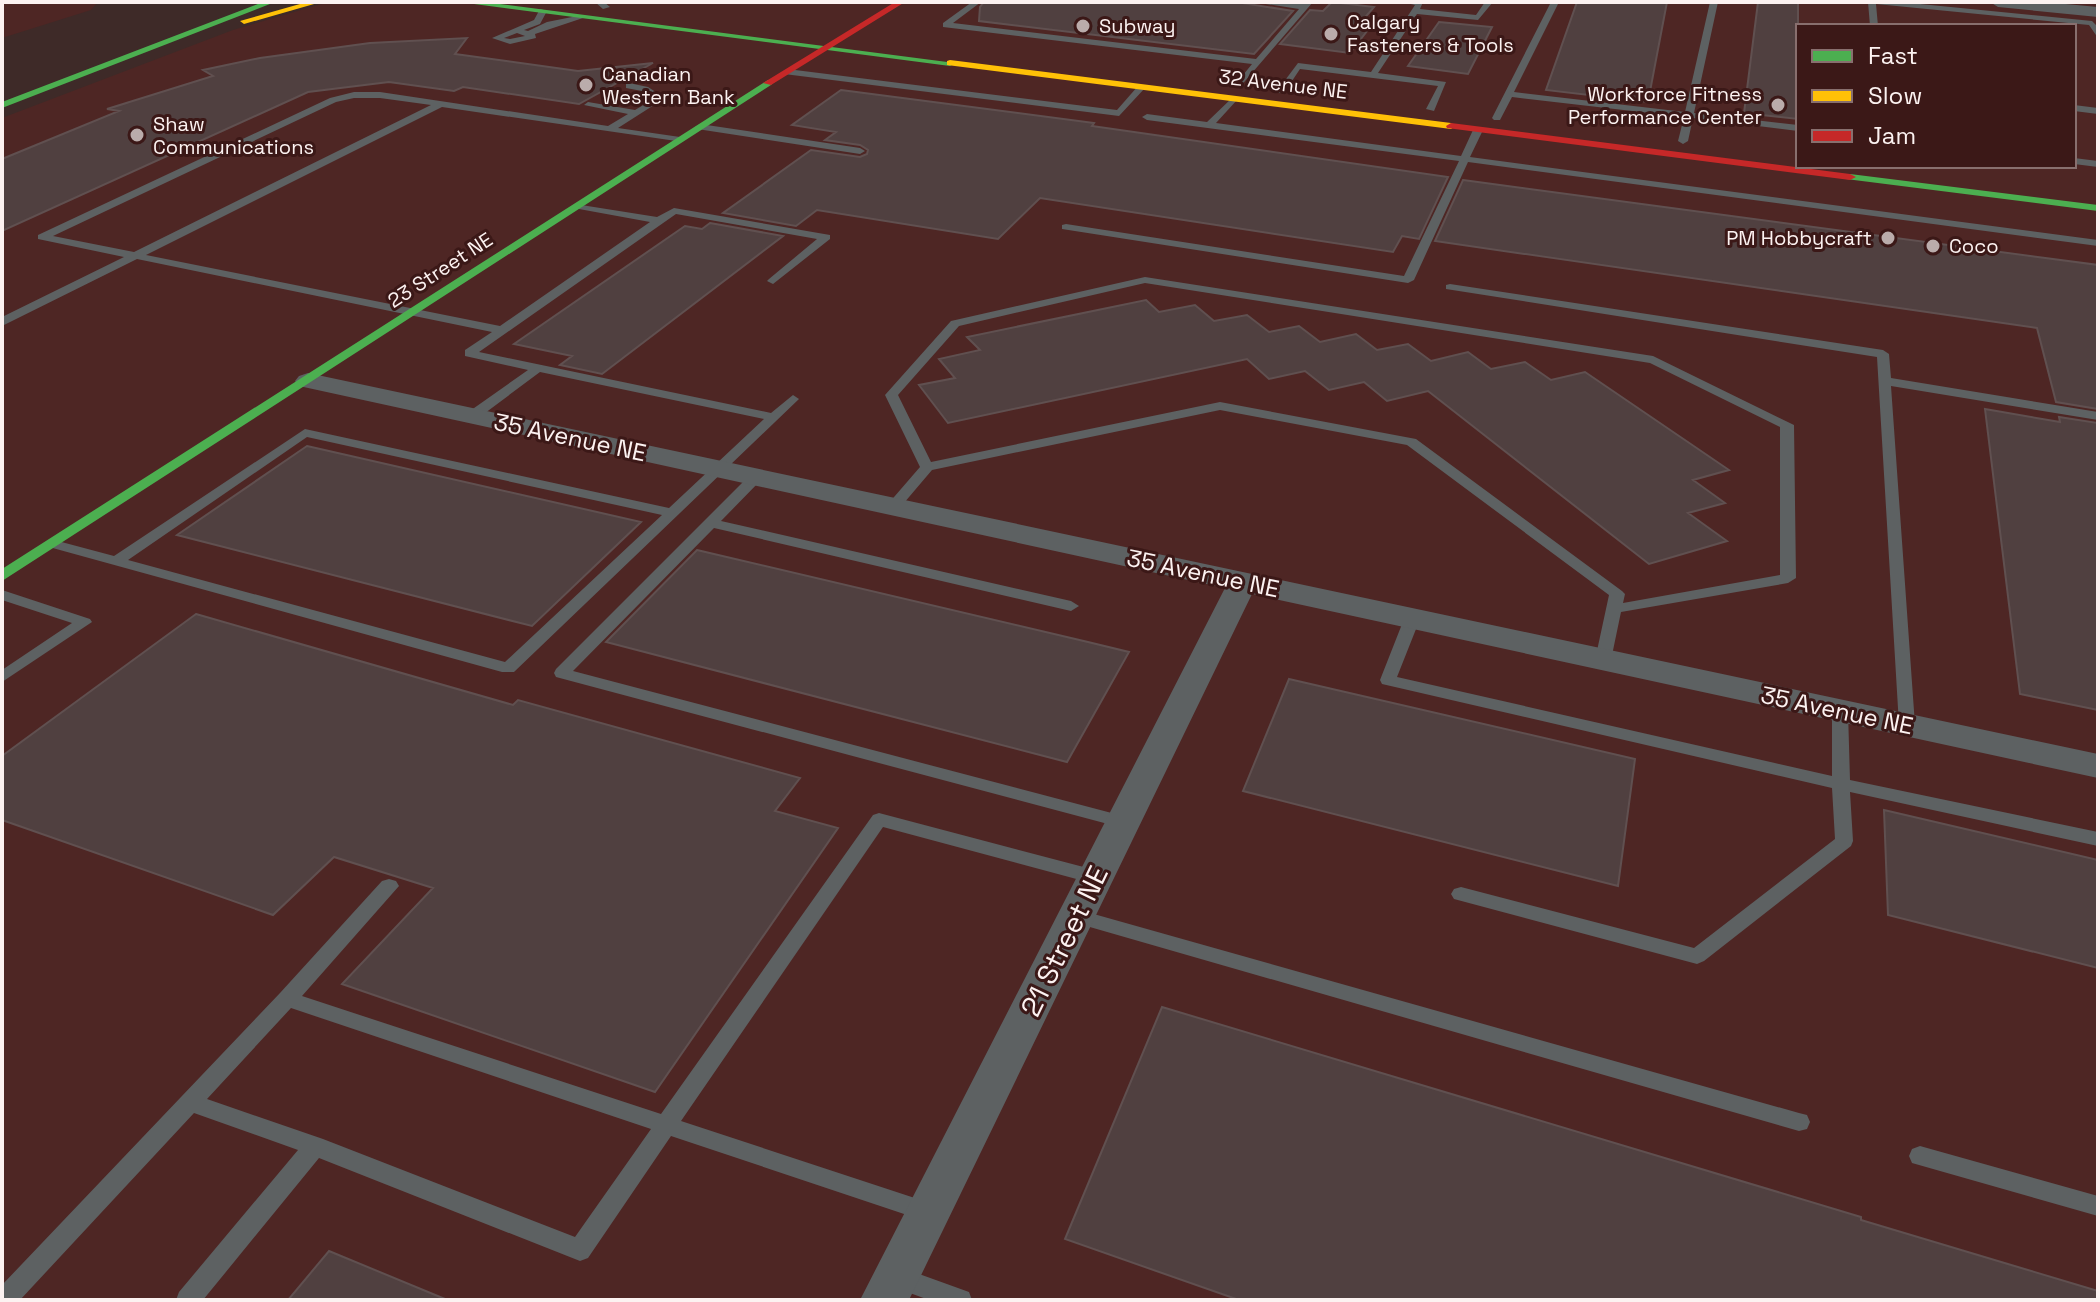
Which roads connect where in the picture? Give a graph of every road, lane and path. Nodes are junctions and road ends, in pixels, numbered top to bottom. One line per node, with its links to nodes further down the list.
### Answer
1 (271, 2): 33 (main road)
2 (317, 2): 33 (main road)
3 (463, 2): 16 (main road, 32 Avenue NE)
4 (566, 2): 14 (main road, 32 Avenue NE)
5 (901, 2): 20 (main road, 23 Street NE)
6 (977, 2): 31 (lane)
7 (1257, 2): 15 (lane)
8 (1406, 2): 17 (lane)
9 (1489, 2): 17 (lane)
10 (1555, 2): 39 (lane)
11 (1714, 2): 47 (lane)
12 (1874, 2): 22 (lane); 26 (lane)
13 (1998, 2): 18 (street)
14 (602, 4): 27 (main road, 32 Avenue NE)
15 (1307, 4): 31 (lane)
16 (543, 11): 19 (main road, 32 Avenue NE); 23 (lane)
17 (1414, 11): 32 (lane)
18 (2098, 12)
19 (584, 17): 21 (main road, 32 Avenue NE); 25 (lane)
20 (876, 18): 24 (main road); 27 (main road, 23 Street NE)
21 (621, 21): 29 (main road, 32 Avenue NE); 34 (main road)
22 (1874, 24)
23 (520, 31): 25 (lane); 25 (lane)
24 (891, 31)
25 (531, 33)
26 (2098, 36)
27 (846, 37): 29 (main road, 23 Street NE); 30 (main road, 32 Avenue NE)
28 (919, 40): 30 (main road)
29 (826, 49): 34 (main road, 23 Street NE); 36 (main road, 32 Avenue NE)
30 (958, 51): 38 (main road, 32 Avenue NE)
31 (1256, 62): 38 (lane)
32 (1373, 75): 37 (lane); 44 (lane)
33 (79, 76): 41 (main road)
34 (779, 77): 36 (lane); 51 (main road, 23 Street NE)
35 (629, 86): 46 (lane)
36 (1141, 88): 38 (main road, 32 Avenue NE)
37 (1281, 91): 38 (main road, 32 Avenue NE); 44 (main road, 32 Avenue NE)
38 (1236, 92): 50 (lane); 54 (main road, 32 Avenue NE)
39 (1510, 94): 47 (lane); 49 (lane)
40 (441, 104): 53 (lane); 69 (lane); 69 (lane)
41 (2, 105)
42 (588, 105): 46 (lane)
43 (2076, 108): 45 (lane)
44 (1431, 109): 49 (main road, 32 Avenue NE)
45 (2098, 111)
46 (637, 113): 53 (lane)
47 (1689, 116): 52 (lane); 56 (lane)
48 (1147, 117): 50 (lane)
49 (1497, 118): 56 (main road, 32 Avenue NE)
50 (1209, 125): 59 (lane)
51 (700, 127): 55 (main road, 23 Street NE); 57 (lane)
52 (1796, 128)
53 (608, 130): 55 (lane)
54 (1478, 130): 59 (lane); 65 (main road, 32 Avenue NE)
55 (680, 140): 64 (main road, 23 Street NE)
56 (1683, 141): 58 (main road, 32 Avenue NE)
57 (860, 151)
58 (1796, 155)
59 (1464, 159): 67 (lane); 68 (lane)
60 (2076, 161): 61 (lane)
61 (2098, 164)
62 (1903, 168): 63 (main road)
63 (2098, 192)
64 (579, 206): 66 (lane); 72 (main road, 23 Street NE)
65 (2098, 208)
66 (659, 220): 70 (lane); 74 (lane)
67 (1066, 227)
68 (2098, 243)
69 (137, 256): 72 (lane); 73 (lane)
70 (773, 281)
71 (1450, 287): 77 (lane)
72 (417, 312): 74 (lane); 76 (main road, 23 Street NE)
73 (2, 322)
74 (502, 330): 75 (lane)
75 (538, 368): 79 (lane); 81 (lane)
76 (308, 381): 79 (street, 35 Avenue NE); 88 (main road, 23 Street NE)
77 (1884, 381): 80 (lane); 99 (lane)
78 (793, 399): 81 (lane)
79 (472, 416): 83 (street, 35 Avenue NE)
80 (2098, 416)
81 (774, 417): 83 (lane)
82 (927, 467): 85 (lane); 94 (lane); 94 (lane)
83 (718, 469): 84 (street, 35 Avenue NE); 86 (lane)
84 (756, 477): 85 (street, 35 Avenue NE); 87 (lane)
85 (893, 507): 91 (street, 35 Avenue NE)
86 (672, 513): 89 (lane); 89 (lane)
87 (711, 523): 93 (lane); 102 (lane)
88 (52, 544): 89 (lane); 90 (main road, 23 Street NE)
89 (116, 561)
90 (2, 576)
91 (1243, 582): 95 (street, 35 Avenue NE); 102 (street, 21 Street NE)
92 (2, 595): 97 (lane)
93 (1071, 606)
94 (1614, 609): 96 (lane)
95 (1412, 619): 96 (street, 35 Avenue NE); 101 (lane)
96 (1603, 660): 98 (street, 35 Avenue NE)
97 (2, 677)
98 (1840, 711): 99 (street, 35 Avenue NE); 101 (lane)
99 (1907, 725): 100 (street, 35 Avenue NE)
100 (2098, 766)
101 (1841, 784): 103 (lane); 106 (lane)
102 (1123, 822): 104 (street, 21 Street NE)
103 (2098, 839)
104 (1095, 877): 107 (street, 21 Street NE); 111 (lane)
105 (389, 886): 108 (lane)
106 (1461, 894)
107 (1076, 916): 110 (lane); 115 (street, 21 Street NE)
108 (287, 999): 109 (lane); 111 (lane)
109 (192, 1103): 112 (lane); 117 (lane)
110 (1799, 1122)
111 (666, 1125): 112 (lane); 115 (lane)
112 (315, 1146): 118 (lane)
113 (1920, 1156): 114 (lane)
114 (2098, 1206)
115 (928, 1212): 116 (street, 21 Street NE)
116 (890, 1288): 119 (lane)
117 (4, 1300)
118 (188, 1300)
119 (960, 1300)

